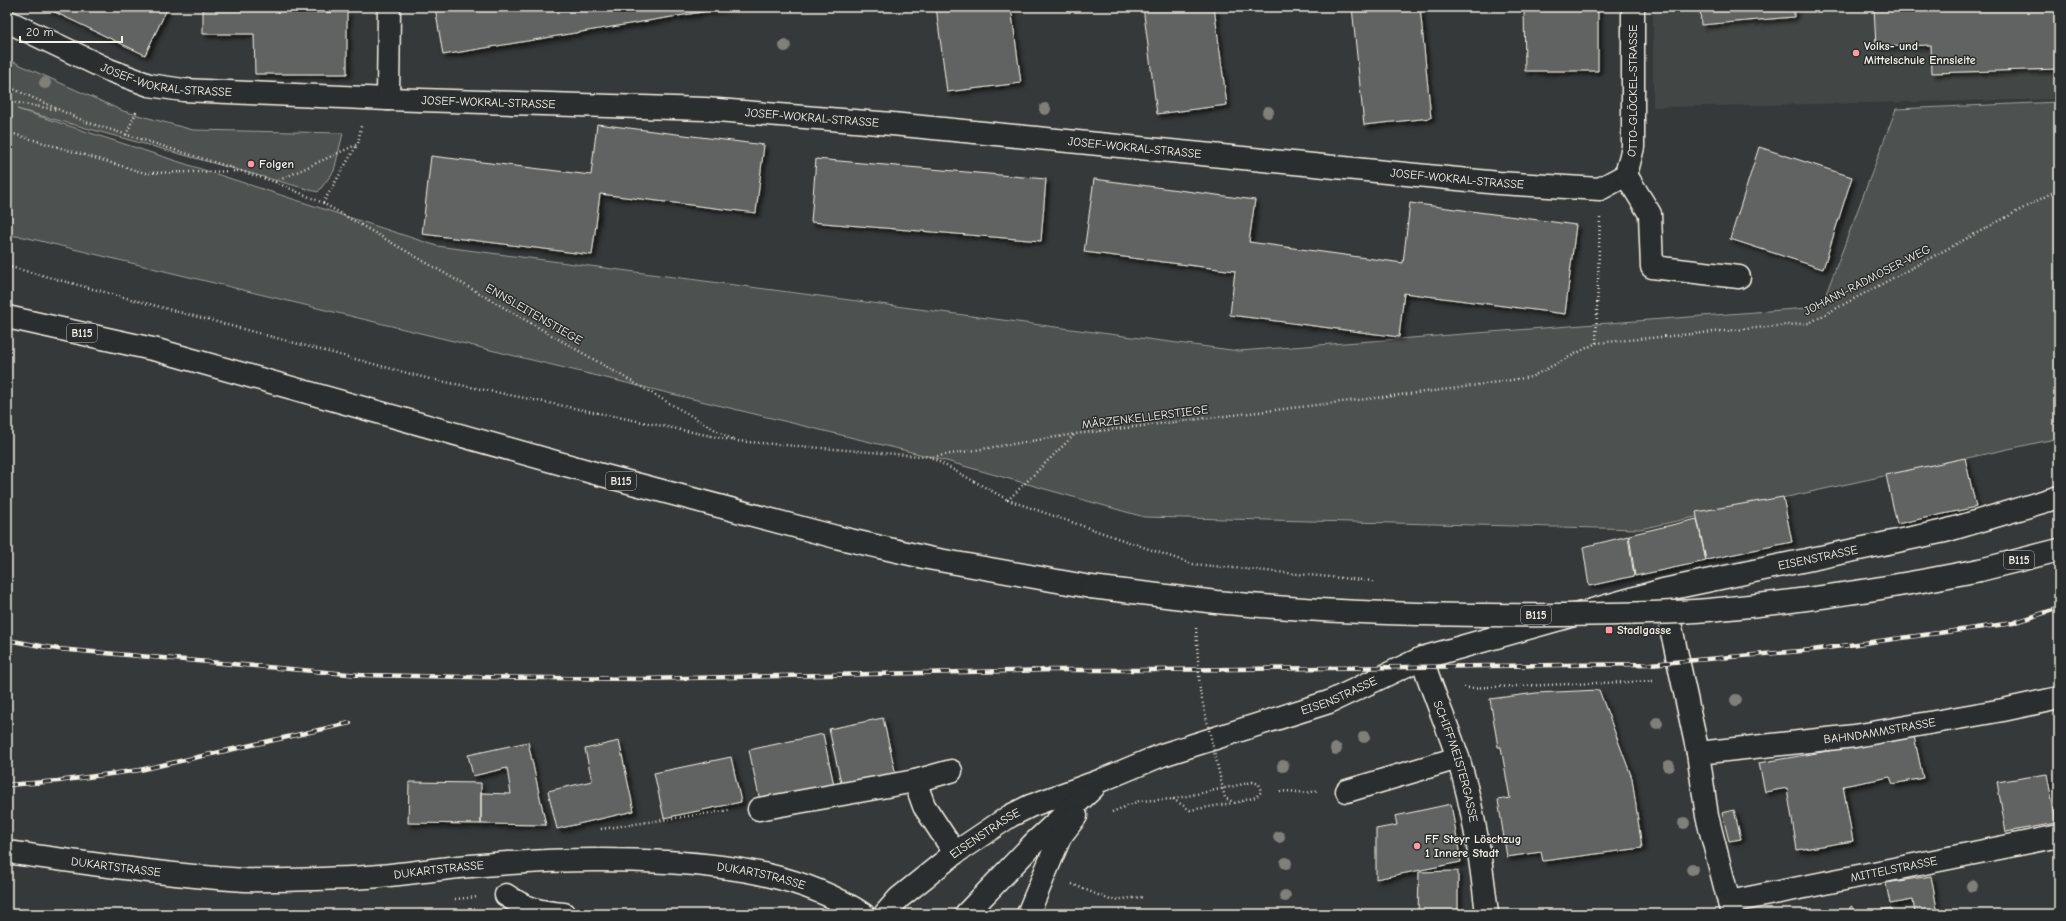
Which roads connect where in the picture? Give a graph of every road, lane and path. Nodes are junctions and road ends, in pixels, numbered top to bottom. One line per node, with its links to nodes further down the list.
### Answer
1 (389, 7): 6 (street)
2 (1633, 7): 12 (street, OTTO-GLÖCKEL-STRASSE)
3 (7, 22): 5 (street, JOSEF-WOKRAL-STRASSE)
4 (7, 86): 8 (path)
5 (365, 98): 6 (street, JOSEF-WOKRAL-STRASSE); 10 (path)
6 (388, 99): 14 (street, JOSEF-WOKRAL-STRASSE)
7 (7, 101): 8 (path)
8 (62, 111): 11 (path, ENNSLEITENSTIEGE)
9 (7, 132): 11 (path)
10 (358, 144): 13 (path); 16 (path)
11 (241, 171): 13 (path, ENNSLEITENSTIEGE)
12 (1626, 175): 14 (street); 18 (street)
13 (275, 182): 16 (path, ENNSLEITENSTIEGE)
14 (1600, 189): 20 (path)
15 (2059, 189): 20 (path, JOHANN-RADMOSER-WEG)
16 (323, 203): 22 (path, ENNSLEITENSTIEGE)
17 (7, 266): 22 (path)
18 (1739, 277)
19 (7, 317): 26 (street, B115, bridge)
20 (1596, 343): 21 (path, MÄRZENKELLERSTIEGE)
21 (1075, 434): 23 (path); 25 (path, MÄRZENKELLERSTIEGE)
22 (736, 441): 23 (path)
23 (932, 457): 25 (path)
24 (2059, 497): 28 (street, EISENSTRASSE)
25 (1008, 500): 27 (path)
26 (2059, 550)
27 (1379, 582)
28 (1663, 590): 29 (street, EISENSTRASSE); 30 (street)
29 (1422, 658): 31 (street, SCHIFFMEISTERGASSE); 37 (street, EISENSTRASSE)
30 (1682, 679): 31 (path); 34 (street)
31 (1431, 690): 35 (street, SCHIFFMEISTERGASSE)
32 (1200, 691): 40 (path, bridge)
33 (2059, 698): 34 (street, BAHNDAMMSTRASSE)
34 (1698, 753): 49 (street)
35 (1458, 758): 39 (street); 55 (street, SCHIFFMEISTERGASSE)
36 (951, 771): 38 (street)
37 (1102, 780): 45 (street, EISENSTRASSE); 53 (street, EISENSTRASSE); 54 (street)
38 (915, 781): 41 (street); 45 (street)
39 (1347, 791)
40 (1234, 803): 40 (path)
41 (759, 809): 42 (path)
42 (597, 830)
43 (2059, 836): 49 (street, MITTELSTRASSE)
44 (7, 852): 51 (street, DUKARTSTRASSE)
45 (955, 853): 52 (street, EISENSTRASSE)
46 (1071, 883): 48 (path)
47 (506, 895): 50 (street)
48 (1144, 897)
49 (1730, 908)
50 (564, 914)
51 (863, 914)
52 (885, 914)
53 (966, 914)
54 (1028, 914)
55 (1487, 914)

